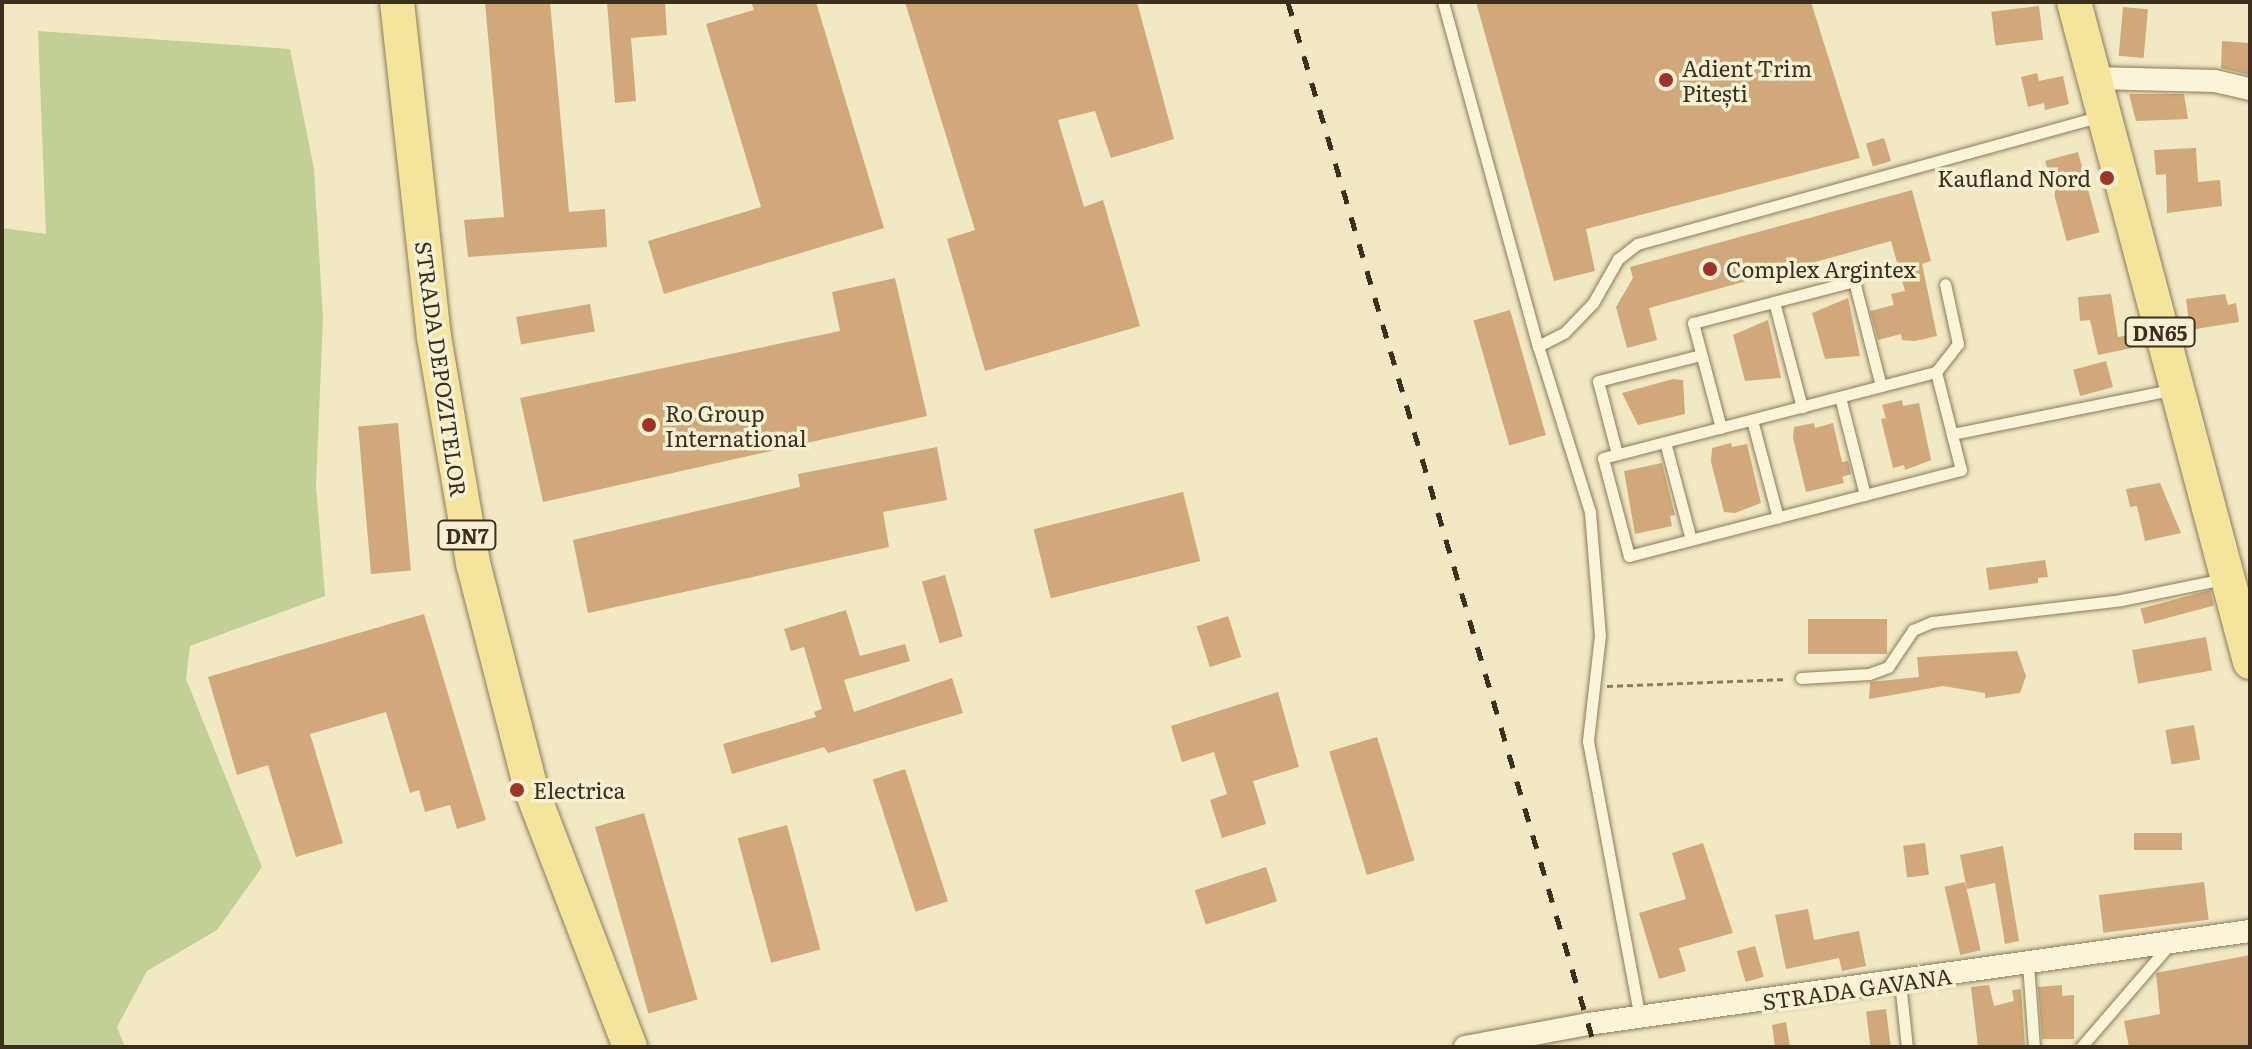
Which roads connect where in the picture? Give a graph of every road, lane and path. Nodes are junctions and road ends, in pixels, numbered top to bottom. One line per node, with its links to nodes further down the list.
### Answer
1 (397, 2): 33 (main road, STRADA DEPOZITELOR / DN7)
2 (1443, 2): 9 (lane)
3 (2074, 2): 4 (main road, DN65)
4 (2092, 78): 5 (street); 6 (main road, DN65)
5 (2250, 89)
6 (2102, 116): 9 (lane); 13 (main road, DN65)
7 (1945, 284): 11 (lane)
8 (1774, 302): 10 (lane); 12 (lane); 15 (lane)
9 (1538, 346): 27 (lane)
10 (1701, 355): 17 (lane); 20 (lane)
11 (1936, 372): 12 (lane); 18 (lane)
12 (1881, 386): 14 (lane)
13 (2176, 389): 18 (lane); 24 (main road, DN65)
14 (1840, 397): 15 (lane); 21 (lane)
15 (1802, 407): 16 (lane)
16 (1752, 420): 17 (lane); 22 (lane)
17 (1721, 428): 19 (lane)
18 (1952, 434): 21 (lane)
19 (1665, 442): 20 (lane); 23 (lane)
20 (1617, 454): 23 (lane)
21 (1865, 495): 22 (lane)
22 (1778, 518): 23 (lane)
23 (1691, 540)
24 (2227, 578): 25 (main road, DN65); 26 (lane)
25 (2250, 662)
26 (1801, 678): 27 (path)
27 (1591, 686): 32 (lane)
28 (2250, 931): 29 (street, STRADA GAVANA)
29 (2171, 942): 30 (street, STRADA GAVANA); 37 (lane)
30 (2028, 963): 31 (street, STRADA GAVANA); 36 (lane)
31 (1900, 982): 32 (street, STRADA GAVANA); 35 (lane)
32 (1640, 1020): 34 (street, STRADA GAVANA)
33 (630, 1047)
34 (1465, 1047)
35 (1907, 1047)
36 (2034, 1047)
37 (2081, 1047)

